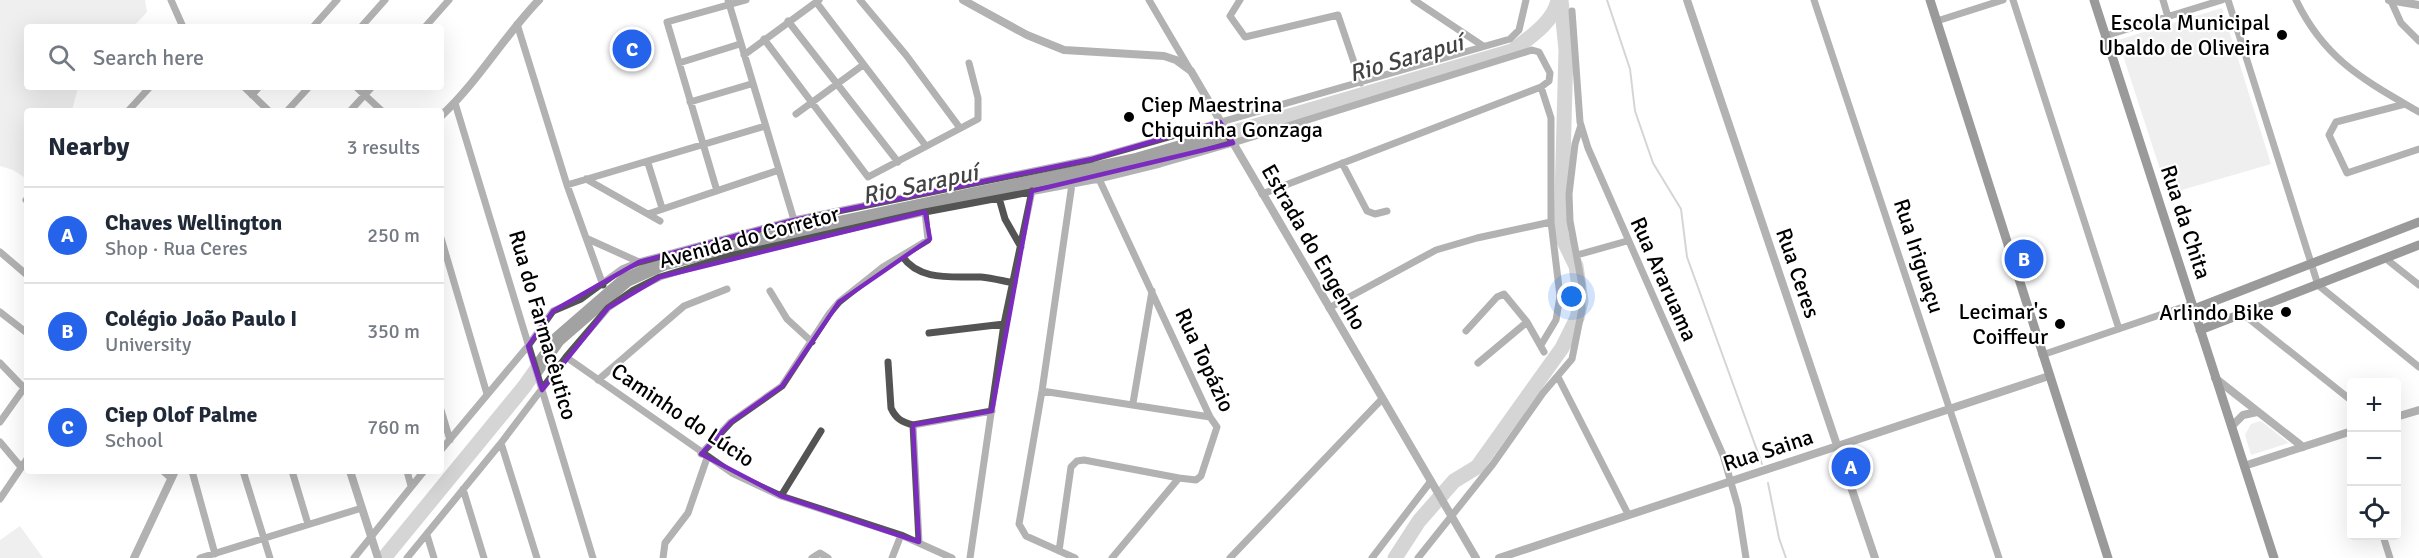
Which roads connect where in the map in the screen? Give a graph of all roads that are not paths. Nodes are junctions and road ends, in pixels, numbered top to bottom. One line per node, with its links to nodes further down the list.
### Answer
1 (171, 0): 32 (street)
2 (337, 0): 33 (street)
3 (385, 0): 34 (street)
4 (449, 0): 35 (street)
5 (539, 0): 36 (street)
6 (746, 0): 25 (street)
7 (860, 0): 74 (street)
8 (963, 0): 46 (street)
9 (1239, 0): 47 (street)
10 (1414, 0): 41 (street)
11 (1526, 0): 41 (street, Avenida do Corretor)
12 (1687, 0): 164 (street, Rua Ceres)
13 (1814, 0): 149 (street, Rua Iriguaçu)
14 (1930, 0): 31 (main road)
15 (2003, 0): 31 (street)
16 (2013, 0): 124 (street)
17 (2094, 0): 37 (main road, Rua da Chita)
18 (2163, 0): 29 (street)
19 (2222, 0): 29 (street)
20 (2228, 0): 109 (street)
21 (2296, 0): 62 (street)
22 (2390, 0): 27 (street); 39 (street)
23 (818, 1): 26 (street); 45 (street)
24 (1152, 1): 46 (street)
25 (729, 2): 40 (street); 43 (street)
26 (806, 4): 30 (street)
27 (2419, 5)
28 (1572, 11): 72 (street, Rua Araruama)
29 (2168, 17): 37 (street)
30 (788, 21): 38 (street); 49 (street)
31 (1937, 21): 131 (main road)
32 (182, 24)
33 (316, 24)
34 (365, 24)
35 (428, 24)
36 (517, 24): 60 (street); 85 (street)
37 (2106, 36): 118 (main road, Rua da Chita)
38 (764, 39): 42 (street); 61 (street)
39 (2419, 41)
40 (740, 44): 42 (street); 43 (street)
41 (1483, 46): 47 (street, Avenida do Corretor)
42 (744, 55): 48 (street)
43 (679, 63): 59 (street)
44 (969, 63): 74 (street)
45 (863, 65): 49 (street); 77 (street)
46 (1191, 71): 71 (street, Estrada do Engenho)
47 (1361, 83): 71 (street, Avenida do Corretor)
48 (751, 84): 59 (street); 73 (street)
49 (837, 84): 61 (street); 79 (street)
50 (1541, 87): 75 (street, Avenida do Corretor); 81 (street); 97 (street)
51 (148, 90): 63 (street)
52 (247, 90): 57 (street)
53 (256, 90): 57 (street)
54 (306, 90): 65 (street)
55 (359, 90): 58 (street)
56 (369, 90): 58 (street)
57 (252, 95): 64 (street)
58 (365, 95): 66 (street); 67 (street)
59 (690, 102): 76 (street)
60 (455, 103): 69 (street); 130 (street, Rua do Farmacêutico)
61 (811, 103): 70 (street); 79 (street)
62 (2405, 104): 68 (street); 78 (street)
63 (133, 108)
64 (266, 108)
65 (290, 108)
66 (353, 108)
67 (379, 108)
68 (2419, 112)
69 (444, 113)
70 (796, 114)
71 (1222, 124): 75 (street, Estrada do Engenho); 95 (street, Avenida do Corretor)
72 (1581, 125): 100 (street, Rua Araruama); 105 (street)
73 (765, 126): 76 (street); 82 (street)
74 (960, 128): 77 (street)
75 (1231, 141): 84 (street, Avenida do Corretor); 89 (street, Estrada do Engenho)
76 (704, 145): 80 (street); 87 (street)
77 (926, 147): 79 (street)
78 (2419, 149)
79 (898, 162)
80 (648, 163): 83 (street); 91 (street)
81 (1342, 163): 89 (street); 92 (street)
82 (779, 170): 87 (street); 95 (street)
83 (586, 179): 85 (street); 94 (street)
84 (1099, 179): 86 (street, Avenida do Corretor); 116 (street, Rua Topázio)
85 (567, 184): 99 (street)
86 (1072, 184): 88 (street, Avenida do Corretor); 144 (street)
87 (717, 191): 91 (street)
88 (1032, 191): 90 (street, Avenida do Corretor); 102 (street)
89 (1262, 194): 119 (street, Estrada do Engenho)
90 (999, 198): 93 (street, Avenida do Corretor); 102 (street)
91 (662, 208): 94 (street)
92 (1387, 211)
93 (925, 212): 106 (street); 132 (street, Avenida do Corretor)
94 (648, 214): 96 (street)
95 (794, 220): 108 (street, Avenida do Corretor)
96 (660, 221)
97 (1551, 222): 119 (street); 122 (street)
98 (2419, 222): 109 (main road)
99 (588, 239): 108 (street); 112 (street)
100 (1627, 241): 105 (street); 179 (street, Rua Araruama)
101 (2419, 245): 107 (main road)
102 (1021, 247): 111 (street)
103 (444, 248): 145 (street)
104 (0, 252): 110 (street)
105 (1577, 255): 138 (street)
106 (902, 256): 111 (street); 129 (street)
107 (2385, 258): 113 (main road); 114 (street)
108 (639, 262): 112 (street, Avenida do Corretor)
109 (2311, 264): 113 (street); 118 (main road)
110 (24, 272)
111 (1014, 283): 123 (street)
112 (603, 285): 130 (street, Avenida do Corretor)
113 (2318, 285): 121 (main road); 136 (street)
114 (2419, 285)
115 (727, 289): 140 (street)
116 (1152, 290): 148 (street); 154 (street, Rua Topázio)
117 (770, 291): 129 (street)
118 (2193, 307): 124 (street); 125 (main road, Rua da Chita)
119 (1329, 308): 147 (street, Estrada do Engenho)
120 (0, 312): 126 (street)
121 (2243, 314): 125 (main road); 146 (street)
122 (1527, 322): 127 (street); 135 (street)
123 (1004, 324): 128 (street); 150 (street)
124 (2119, 329): 131 (street)
125 (2200, 330): 139 (main road, Rua da Chita)
126 (24, 331)
127 (1466, 331)
128 (929, 333)
129 (812, 342): 167 (street)
130 (528, 346): 143 (street, Rua do Farmacêutico); 145 (street, Avenida do Corretor)
131 (2042, 355): 137 (main road)
132 (566, 357): 140 (street, Caminho do Lúcio); 143 (street, Avenida do Corretor)
133 (888, 362): 157 (street)
134 (0, 363): 141 (street)
135 (1478, 363)
136 (2419, 367)
137 (2049, 376): 149 (street, Rua Saina); 223 (main road)
138 (1558, 377): 186 (street); 187 (street)
139 (2215, 378): 151 (street); 158 (main road, Rua da Chita)
140 (598, 380): 167 (street, Caminho do Lúcio)
141 (24, 384)
142 (24, 389): 156 (street)
143 (543, 390): 163 (street, Avenida do Corretor); 206 (street, Rua do Farmacêutico)
144 (1042, 391): 148 (street); 195 (street)
145 (487, 394): 161 (street, Avenida do Corretor)
146 (2347, 397)
147 (1382, 399): 180 (street, Estrada do Engenho); 215 (street)
148 (1133, 404): 154 (street)
149 (1951, 409): 164 (street, Rua Saina); 222 (street, Rua Iriguaçu)
150 (992, 411): 157 (street); 212 (street)
151 (2257, 412): 158 (street); 166 (street)
152 (2418, 412): 153 (street)
153 (2401, 416)
154 (1210, 417): 178 (street, Rua Topázio)
155 (444, 420): 161 (street)
156 (0, 422)
157 (913, 425): 194 (street)
158 (2232, 426): 169 (main road, Rua da Chita)
159 (821, 431): 183 (street)
160 (2349, 432): 166 (street)
161 (450, 440): 165 (street, Avenida do Corretor)
162 (0, 442): 170 (street)
163 (501, 443): 182 (street, Avenida do Corretor); 205 (street)
164 (1837, 446): 179 (street, Rua Saina); 221 (street, Rua Ceres)
165 (444, 447)
166 (2302, 447): 169 (street)
167 (704, 456): 183 (street, Caminho do Lúcio); 207 (street)
168 (24, 463): 170 (street)
169 (2244, 466): 224 (main road, Rua da Chita)
170 (21, 467): 184 (street)
171 (173, 474): 198 (street)
172 (193, 474): 196 (street)
173 (244, 474): 192 (street)
174 (293, 474): 188 (street)
175 (351, 474): 185 (street)
176 (408, 474): 181 (street)
177 (421, 474): 181 (street)
178 (1179, 478): 195 (street); 214 (street)
179 (1731, 480): 186 (street, Rua Saina); 220 (street, Rua Araruama)
180 (1433, 485): 187 (street, Estrada do Engenho); 216 (street)
181 (411, 486): 191 (street)
182 (463, 489): 189 (street, Avenida do Corretor); 204 (street)
183 (781, 496): 190 (street, Caminho do Lúcio)
184 (1, 497)
185 (362, 508): 188 (street); 191 (street)
186 (1628, 514): 219 (street, Rua Saina)
187 (1451, 516): 217 (street); 218 (street, Estrada do Engenho)
188 (308, 524): 192 (street)
189 (427, 535): 202 (street, Avenida do Corretor); 203 (street)
190 (901, 535): 194 (street, Caminho do Lúcio); 210 (street)
191 (371, 537): 197 (street); 201 (street)
192 (264, 538): 196 (street); 200 (street)
193 (2384, 540): 225 (street)
194 (919, 542): 211 (street, Caminho do Lúcio)
195 (1059, 551): 213 (street)
196 (215, 554): 199 (street)
197 (377, 555)
198 (134, 558)
199 (200, 558)
200 (270, 558)
201 (354, 558)
202 (407, 558)
203 (434, 558)
204 (484, 558)
205 (537, 558)
206 (593, 558)
207 (663, 558)
208 (812, 558): 209 (street)
209 (828, 558)
210 (892, 558)
211 (952, 558)
212 (970, 558)
213 (1075, 558)
214 (1112, 558)
215 (1230, 558)
216 (1372, 558)
217 (1418, 558)
218 (1476, 558)
219 (1499, 558)
220 (1746, 558)
221 (1875, 558)
222 (1999, 558)
223 (2108, 558)
224 (2274, 558)
225 (2390, 558)

